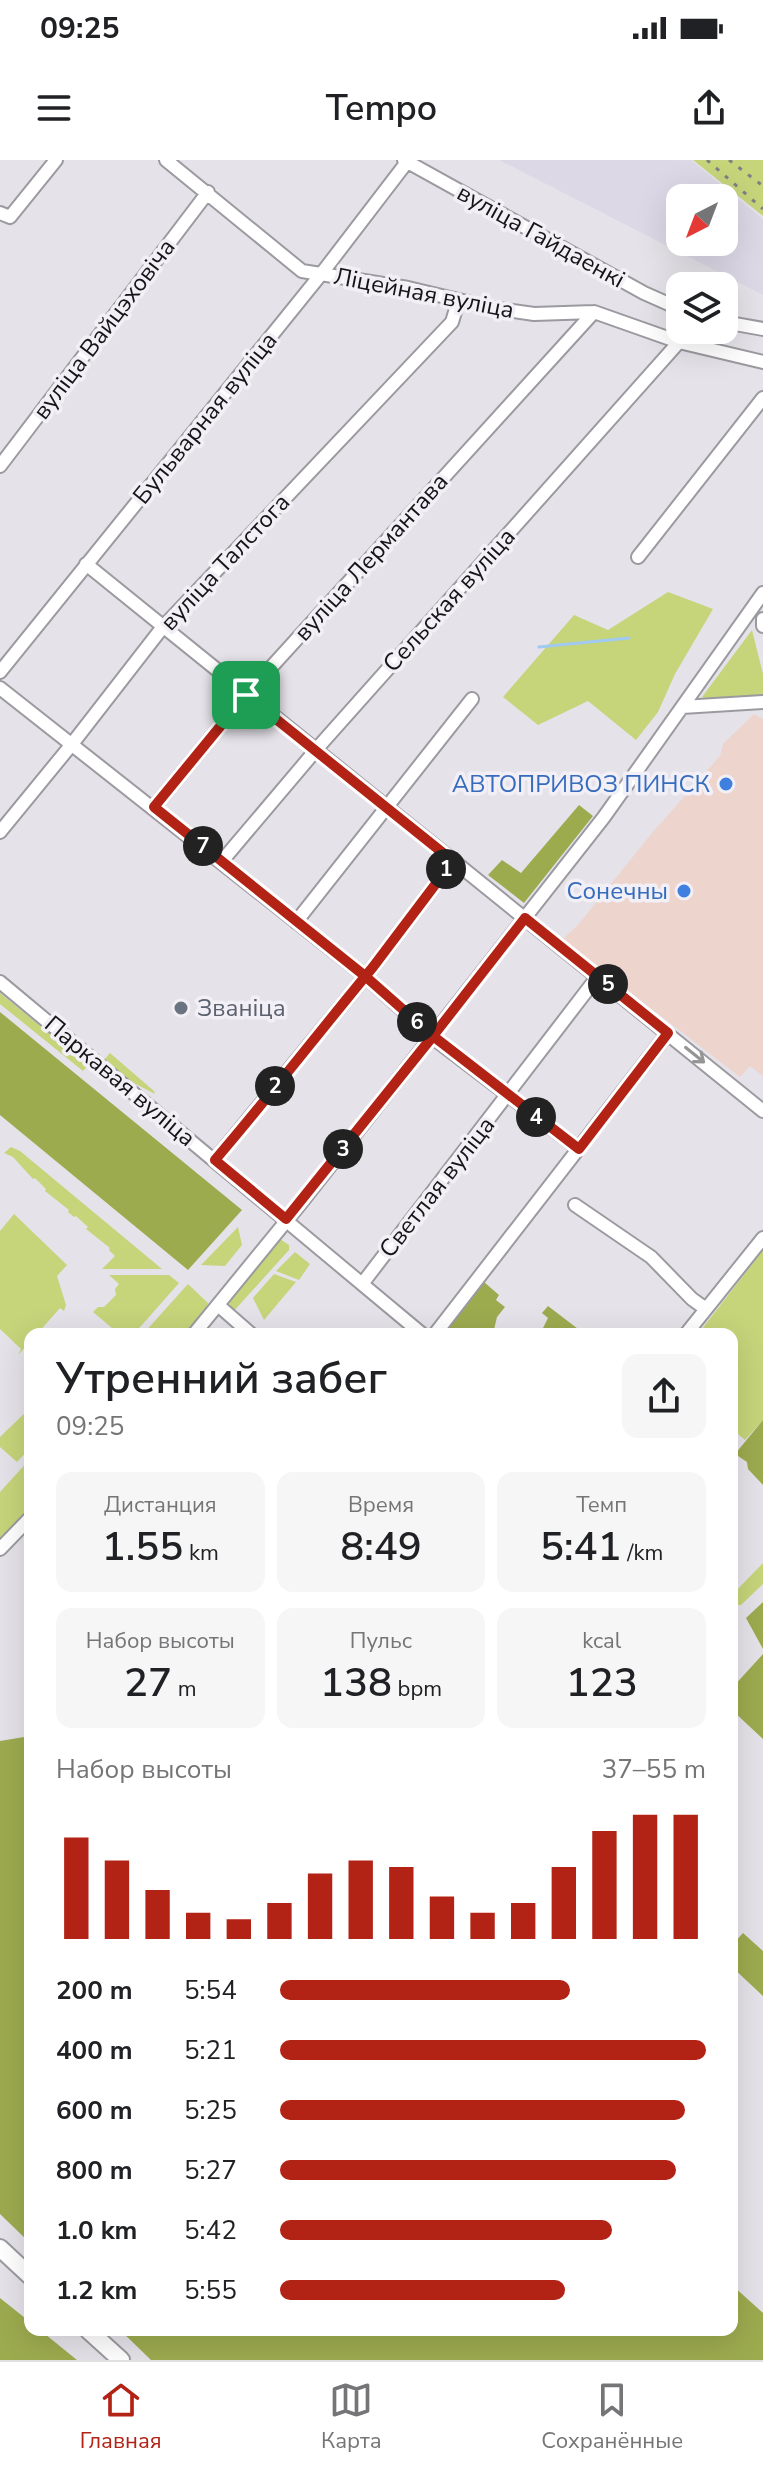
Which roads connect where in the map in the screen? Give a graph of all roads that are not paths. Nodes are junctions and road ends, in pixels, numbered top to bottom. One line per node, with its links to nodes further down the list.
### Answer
1 (56, 160): 5 (street)
2 (166, 160): 4 (street, Ліцейная вуліца)
3 (406, 161): 6 (street, Бульварная вуліца); 8 (street, вуліца Гайдаенкі)
4 (208, 192): 6 (street, Ліцейная вуліца); 17 (street, вуліца Вайцэховіча)
5 (0, 213)
6 (322, 273): 7 (street, Ліцейная вуліца); 19 (street, Бульварная вуліца)
7 (458, 302): 9 (street, Ліцейная вуліца); 23 (street, вуліца Талстога)
8 (666, 303)
9 (594, 312): 12 (street, Ліцейная вуліца); 26 (street, вуліца Лермантава)
10 (738, 325): 11 (street)
11 (763, 329)
12 (666, 337)
13 (677, 344): 31 (street, Сельская вуліца)
14 (687, 344): 15 (street, Ліцейная вуліца)
15 (763, 362)
16 (763, 398): 18 (street)
17 (0, 466)
18 (638, 557)
19 (86, 564): 23 (street); 24 (street, Бульварная вуліца)
20 (763, 593): 29 (street)
21 (763, 619): 22 (street)
22 (763, 626)
23 (162, 628): 26 (street); 30 (street, вуліца Талстога)
24 (0, 672)
25 (0, 688): 30 (street)
26 (246, 695): 31 (street); 32 (street, вуліца Лермантава)
27 (472, 699): 33 (street)
28 (763, 702): 29 (street)
29 (682, 707): 37 (street)
30 (72, 744): 32 (street); 34 (street, вуліца Талстога)
31 (316, 751): 33 (street); 35 (street, Сельская вуліца)
32 (154, 807): 35 (street)
33 (385, 807): 36 (street); 38 (street)
34 (0, 832)
35 (222, 861): 38 (street)
36 (453, 861): 37 (street); 39 (street)
37 (525, 918): 40 (street); 43 (street)
38 (296, 922): 39 (street)
39 (365, 976): 43 (street); 47 (street)
40 (598, 976): 42 (street); 44 (street, Светлая вуліца)
41 (0, 982): 47 (street, Паркавая вуліца)
42 (668, 1033): 45 (street, one-way to 45); 46 (street)
43 (433, 1036): 44 (street); 49 (street)
44 (508, 1095): 46 (street); 51 (street, Светлая вуліца)
45 (763, 1111)
46 (579, 1149): 57 (street)
47 (215, 1160): 49 (street, Паркавая вуліца)
48 (575, 1205): 53 (street)
49 (286, 1219): 51 (street, Паркавая вуліца); 52 (street)
50 (763, 1238): 53 (street)
51 (362, 1284): 56 (street, Паркавая вуліца)
52 (219, 1306): 54 (street); 55 (street)
53 (706, 1309): 58 (street)
54 (199, 1328)
55 (244, 1328)
56 (415, 1328)
57 (440, 1328)
58 (691, 1328)
59 (24, 1524): 60 (street)
60 (0, 1549)
61 (0, 2248): 62 (main road)
62 (24, 2270)
63 (95, 2336): 64 (main road)
64 (121, 2360)

